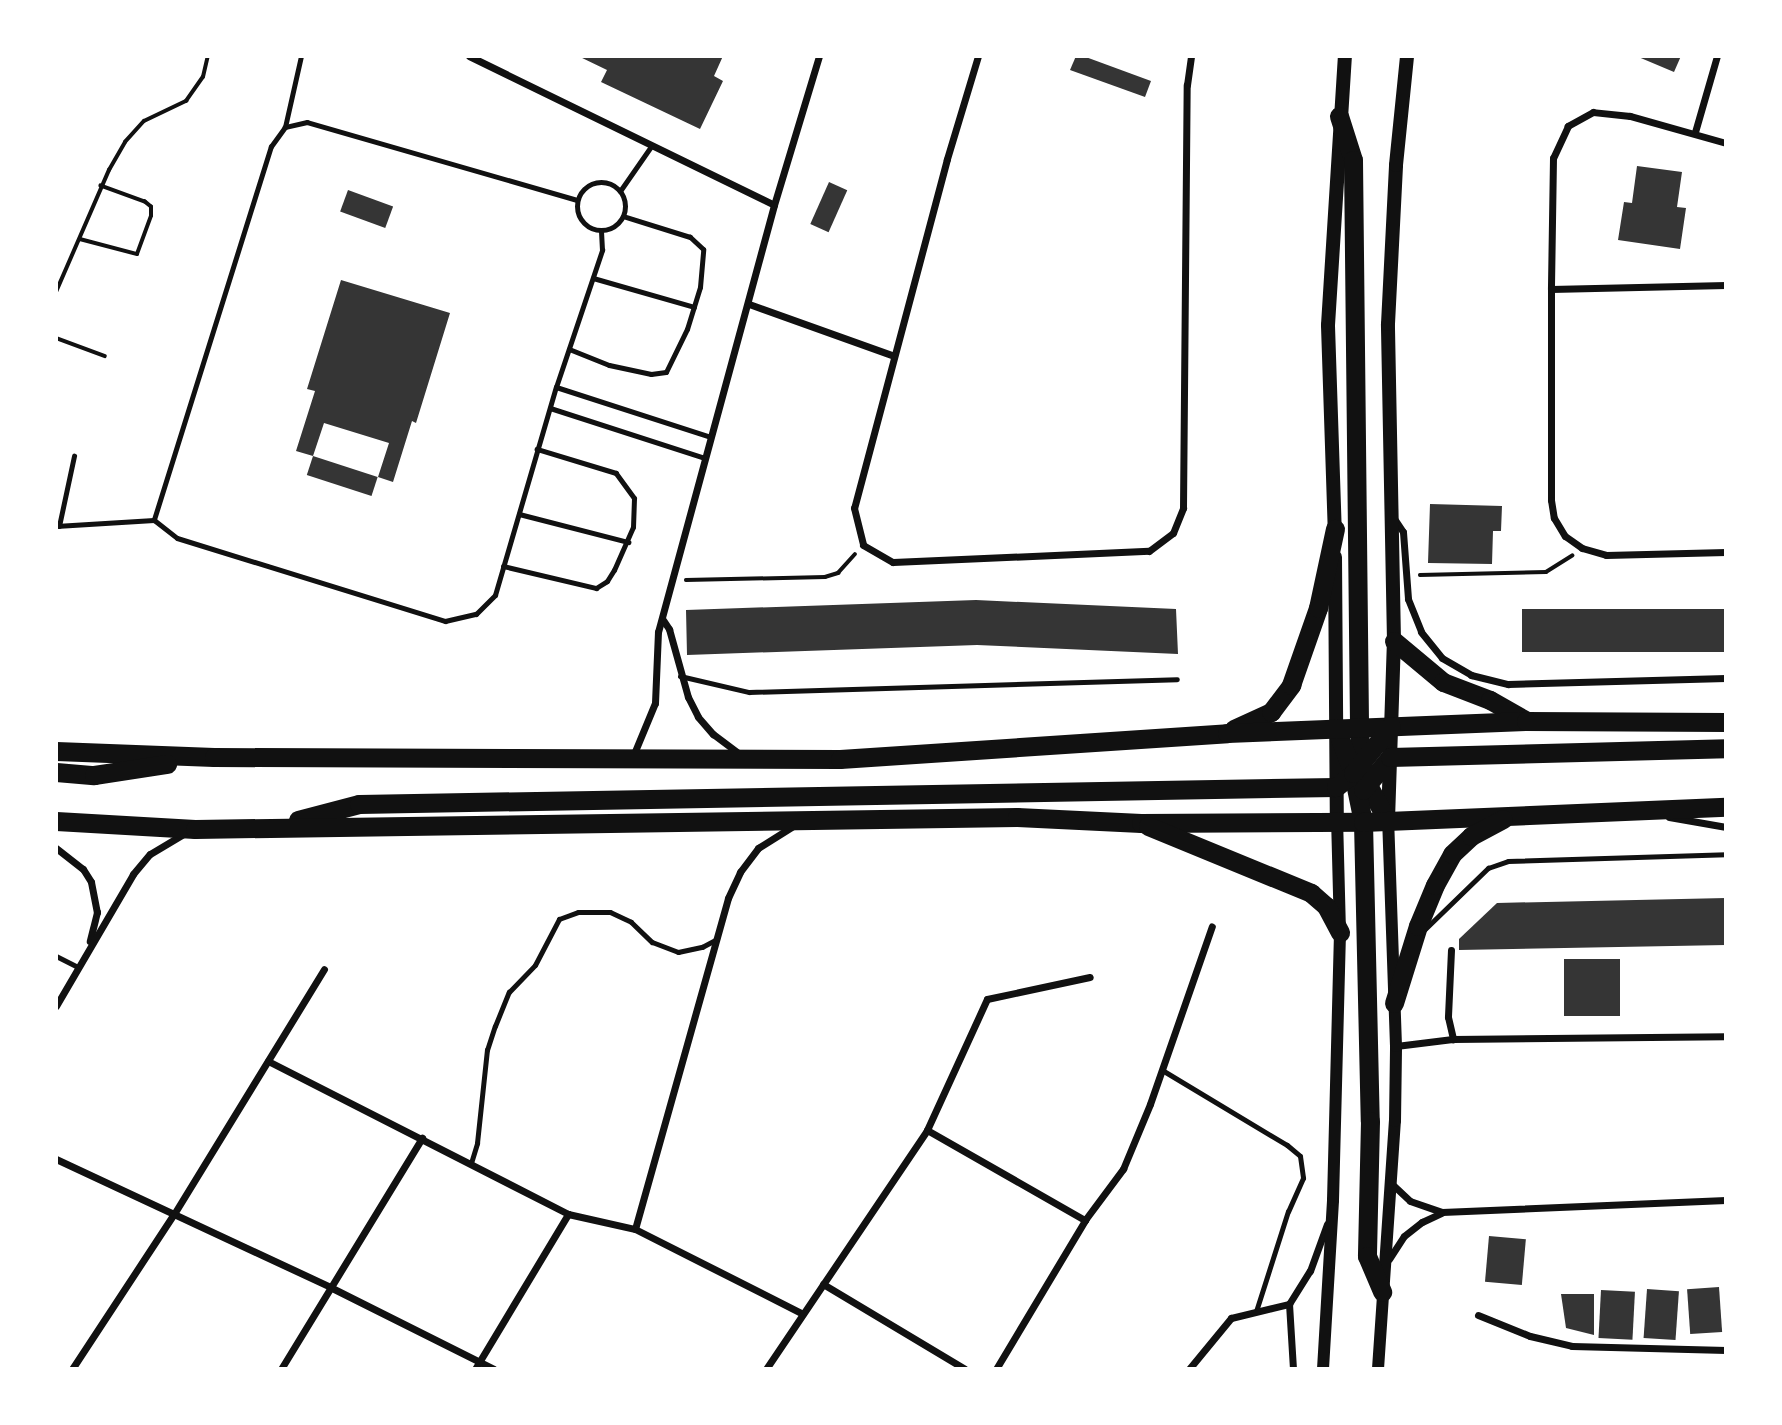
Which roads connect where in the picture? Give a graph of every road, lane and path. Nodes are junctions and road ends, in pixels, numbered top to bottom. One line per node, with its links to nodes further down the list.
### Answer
1 (208, 56): 15 (path)
2 (301, 56): 11 (lane)
3 (469, 56): 14 (street)
4 (819, 56): 18 (street)
5 (978, 56): 31 (street)
6 (1191, 56): 44 (street)
7 (1345, 56): 10 (main road)
8 (1407, 56): 38 (main road)
9 (1717, 56): 12 (street)
10 (1339, 116): 42 (main road); 58 (highway)
11 (285, 127): 17 (lane); 40 (lane)
12 (1695, 132): 13 (street); 24 (street)
13 (1726, 143)
14 (652, 145): 16 (lane); 18 (street)
15 (102, 186): 21 (path); 21 (path)
16 (620, 191): 17 (lane); 19 (lane)
17 (577, 200): 20 (lane)
18 (774, 205): 26 (street)
19 (623, 216): 20 (lane); 27 (lane)
20 (601, 231): 22 (lane)
21 (80, 239): 25 (path)
22 (593, 278): 27 (lane); 29 (lane)
23 (1726, 285): 24 (street)
24 (1550, 289): 45 (street)
25 (56, 292)
26 (749, 304): 31 (street); 34 (street)
27 (694, 307): 29 (lane)
28 (56, 338): 30 (path)
29 (569, 349): 32 (lane)
30 (105, 356)
31 (894, 356): 44 (street)
32 (556, 387): 33 (lane); 34 (lane)
33 (550, 408): 35 (lane); 37 (lane)
34 (711, 437): 37 (street)
35 (537, 449): 39 (lane); 43 (lane)
36 (74, 456): 41 (lane)
37 (705, 458): 49 (street)
38 (1390, 513): 48 (street); 51 (main road)
39 (519, 514): 43 (lane); 47 (lane)
40 (154, 520): 41 (lane); 47 (lane)
41 (58, 526)
42 (1335, 529): 59 (main road); 60 (highway)
43 (628, 542): 47 (lane)
44 (863, 545): 49 (path)
45 (1582, 548): 46 (street); 48 (path)
46 (1726, 552)
47 (503, 566)
48 (1406, 575): 53 (street)
49 (673, 581): 50 (street)
50 (663, 620): 52 (street); 66 (street)
51 (1394, 642): 55 (highway); 57 (main road)
52 (680, 676): 54 (lane); 65 (street)
53 (1726, 678)
54 (1177, 679)
55 (1526, 721): 56 (highway); 57 (highway)
56 (1726, 722)
57 (1391, 726): 58 (highway); 64 (main road); 68 (highway)
58 (1359, 728): 59 (highway); 68 (highway)
59 (1336, 729): 60 (highway); 68 (highway); 69 (main road)
60 (1227, 733): 65 (highway)
61 (1726, 748): 64 (highway)
62 (56, 751): 63 (highway)
63 (214, 757): 66 (highway); 67 (highway)
64 (1390, 757): 68 (highway); 76 (main road)
65 (749, 759): 66 (highway)
66 (631, 760)
67 (56, 772)
68 (1360, 779): 69 (highway); 75 (highway); 76 (highway); 77 (highway)
69 (1336, 787): 75 (main road); 80 (highway)
70 (1726, 807): 71 (highway)
71 (1623, 812): 72 (highway); 79 (street)
72 (1510, 816): 76 (highway); 87 (highway)
73 (809, 820): 78 (highway); 80 (highway); 86 (street)
74 (56, 821): 81 (highway)
75 (1337, 821): 77 (highway); 78 (highway); 85 (street)
76 (1388, 821): 77 (highway); 94 (street)
77 (1363, 822): 114 (highway)
78 (1141, 823): 85 (highway)
79 (1726, 827)
80 (268, 828): 81 (highway)
81 (195, 829): 89 (street)
82 (56, 848): 89 (street)
83 (1726, 854): 87 (lane)
84 (1212, 926): 100 (street)
85 (1340, 932): 106 (street)
86 (717, 939): 104 (lane); 112 (street)
87 (1412, 941): 94 (highway)
88 (1451, 950): 97 (street)
89 (86, 951): 91 (street)
90 (56, 956): 91 (lane)
91 (78, 967): 95 (street)
92 (324, 969): 99 (street)
93 (1090, 977): 101 (street)
94 (1394, 1003): 98 (street)
95 (56, 1006)
96 (1726, 1036): 97 (street)
97 (1452, 1039): 98 (street)
98 (1396, 1046): 105 (street)
99 (268, 1061): 102 (street); 109 (street)
100 (1162, 1070): 111 (street); 117 (lane)
101 (927, 1130): 111 (street); 113 (street)
102 (422, 1138): 104 (street); 115 (street)
103 (56, 1159): 109 (street)
104 (471, 1163): 110 (street)
105 (1390, 1180): 108 (street); 114 (street)
106 (1334, 1200): 116 (street); 131 (street)
107 (1726, 1200): 108 (street)
108 (1442, 1212): 114 (street)
109 (174, 1214): 115 (street); 122 (street)
110 (568, 1214): 112 (street); 121 (street)
111 (1085, 1220): 128 (street)
112 (635, 1229): 118 (street)
113 (823, 1284): 118 (street); 127 (street)
114 (1382, 1284): 132 (street)
115 (330, 1287): 121 (street); 123 (street)
116 (1289, 1304): 117 (street); 130 (street)
117 (1256, 1311): 129 (street)
118 (803, 1314): 126 (street)
119 (1478, 1314): 120 (street)
120 (1726, 1350)
121 (480, 1361): 124 (street); 125 (street)
122 (72, 1369)
123 (281, 1369)
124 (475, 1369)
125 (494, 1369)
126 (766, 1369)
127 (965, 1369)
128 (996, 1369)
129 (1189, 1369)
130 (1293, 1369)
131 (1323, 1369)
132 (1378, 1369)

